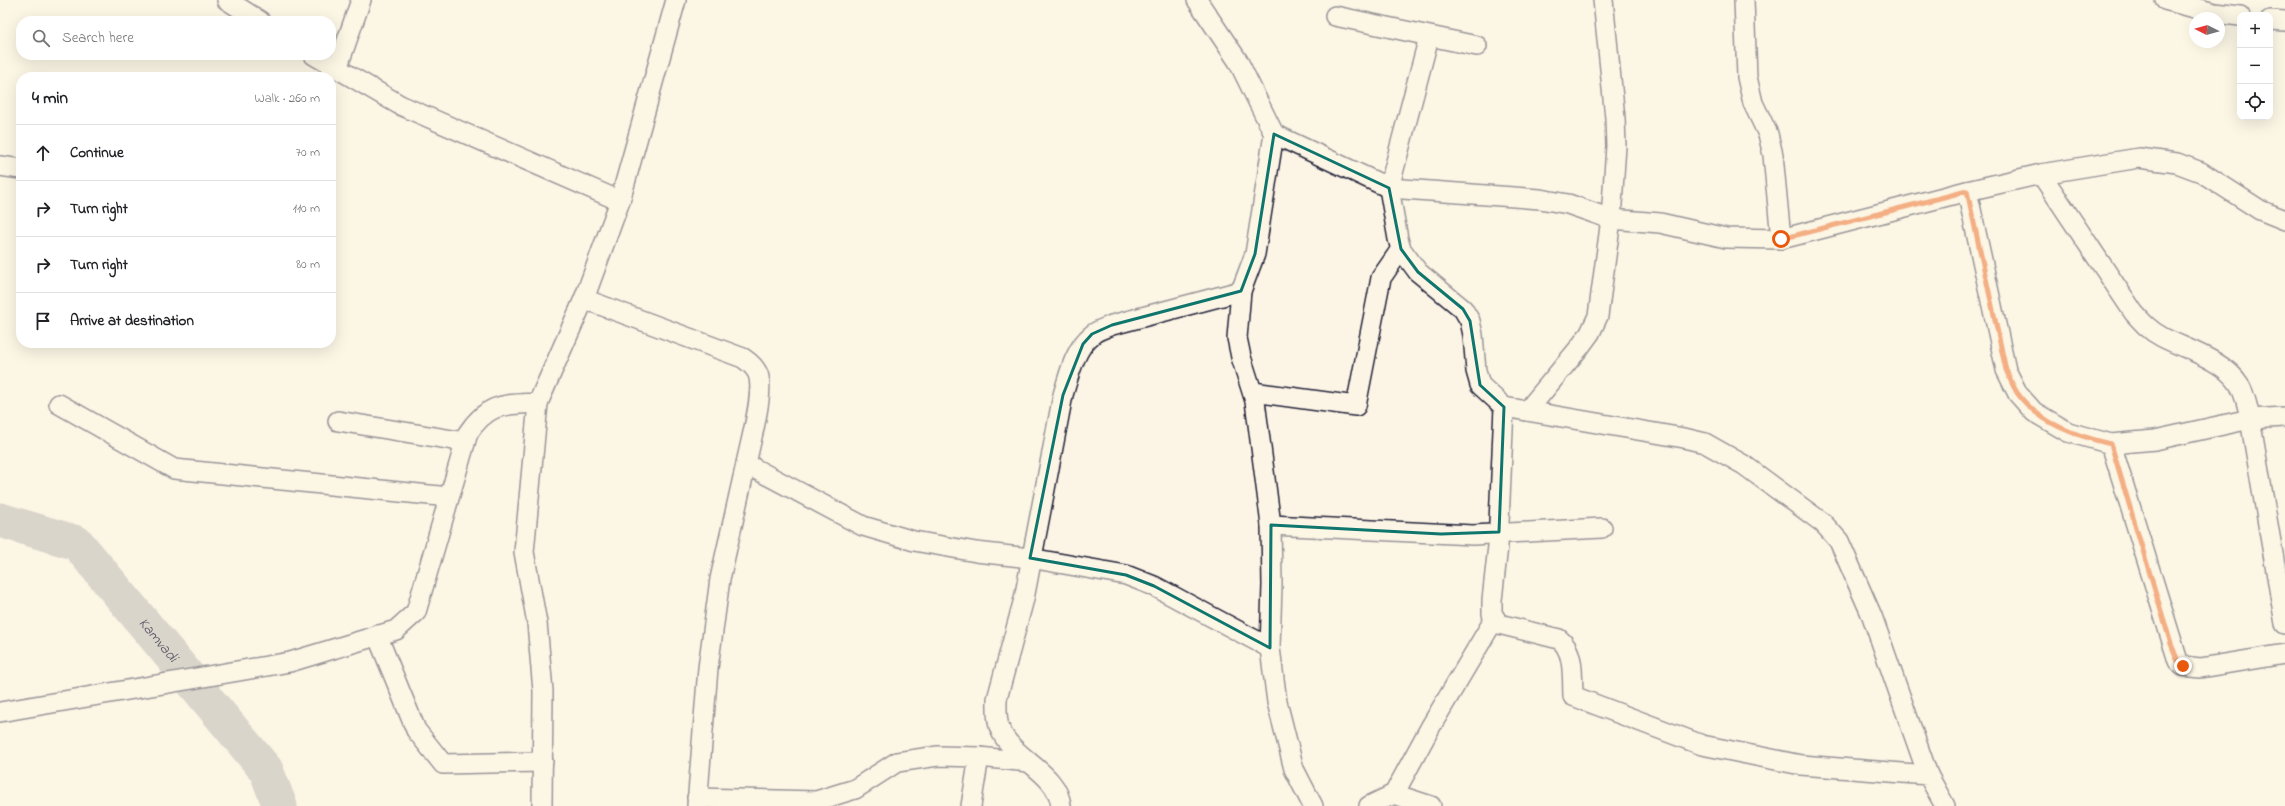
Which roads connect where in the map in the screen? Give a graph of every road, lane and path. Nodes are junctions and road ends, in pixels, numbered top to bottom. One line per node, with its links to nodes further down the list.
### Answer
1 (227, 0): 8 (street)
2 (361, 0): 16 (street)
3 (676, 0): 23 (street)
4 (1197, 0): 17 (street)
5 (1603, 0): 24 (street)
6 (1744, 0): 26 (street)
7 (2165, 0): 10 (street)
8 (252, 16)
9 (1335, 16): 13 (street)
10 (2237, 16)
11 (2273, 20): 12 (street)
12 (2285, 21)
13 (1429, 37): 14 (street); 21 (street)
14 (1477, 46)
15 (322, 60): 16 (street)
16 (337, 70): 23 (street)
17 (1274, 134): 21 (street); 28 (street)
18 (0, 166): 19 (street)
19 (16, 168)
20 (2041, 174): 22 (street); 25 (street); 36 (street)
21 (1389, 188): 24 (street); 27 (street)
22 (1967, 191): 26 (street); 39 (street)
23 (620, 201): 29 (street)
24 (1611, 219): 26 (street); 34 (street)
25 (2285, 220)
26 (1781, 239)
27 (1401, 248): 30 (street); 33 (street)
28 (1241, 291): 30 (street); 45 (street)
29 (584, 299): 31 (street); 40 (street)
30 (1253, 392): 42 (street)
31 (538, 403): 38 (street); 53 (street)
32 (59, 404): 41 (street)
33 (1504, 407): 34 (street); 44 (street)
34 (1527, 411): 55 (street)
35 (2285, 417): 36 (street)
36 (2250, 419): 39 (street); 47 (street)
37 (338, 421): 38 (street)
38 (465, 442): 41 (street)
39 (2111, 444): 50 (street)
40 (746, 464): 45 (street); 57 (street)
41 (449, 497): 48 (street)
42 (1271, 525): 44 (street); 49 (street)
43 (1602, 528): 44 (street)
44 (1499, 532): 46 (street)
45 (1030, 558): 49 (street); 54 (street)
46 (1495, 618): 55 (street); 56 (street)
47 (2285, 624)
48 (377, 636): 51 (street); 53 (street)
49 (1270, 648): 61 (street)
50 (2285, 654)
51 (8, 711)
52 (979, 757): 54 (street); 57 (street); 59 (street)
53 (543, 762): 58 (street)
54 (1028, 762): 60 (street)
55 (1928, 774): 64 (street)
56 (1394, 794): 62 (street); 63 (street)
57 (697, 802)
58 (542, 806)
59 (971, 806)
60 (1061, 806)
61 (1314, 806)
62 (1369, 806)
63 (1431, 806)
64 (1946, 806)

